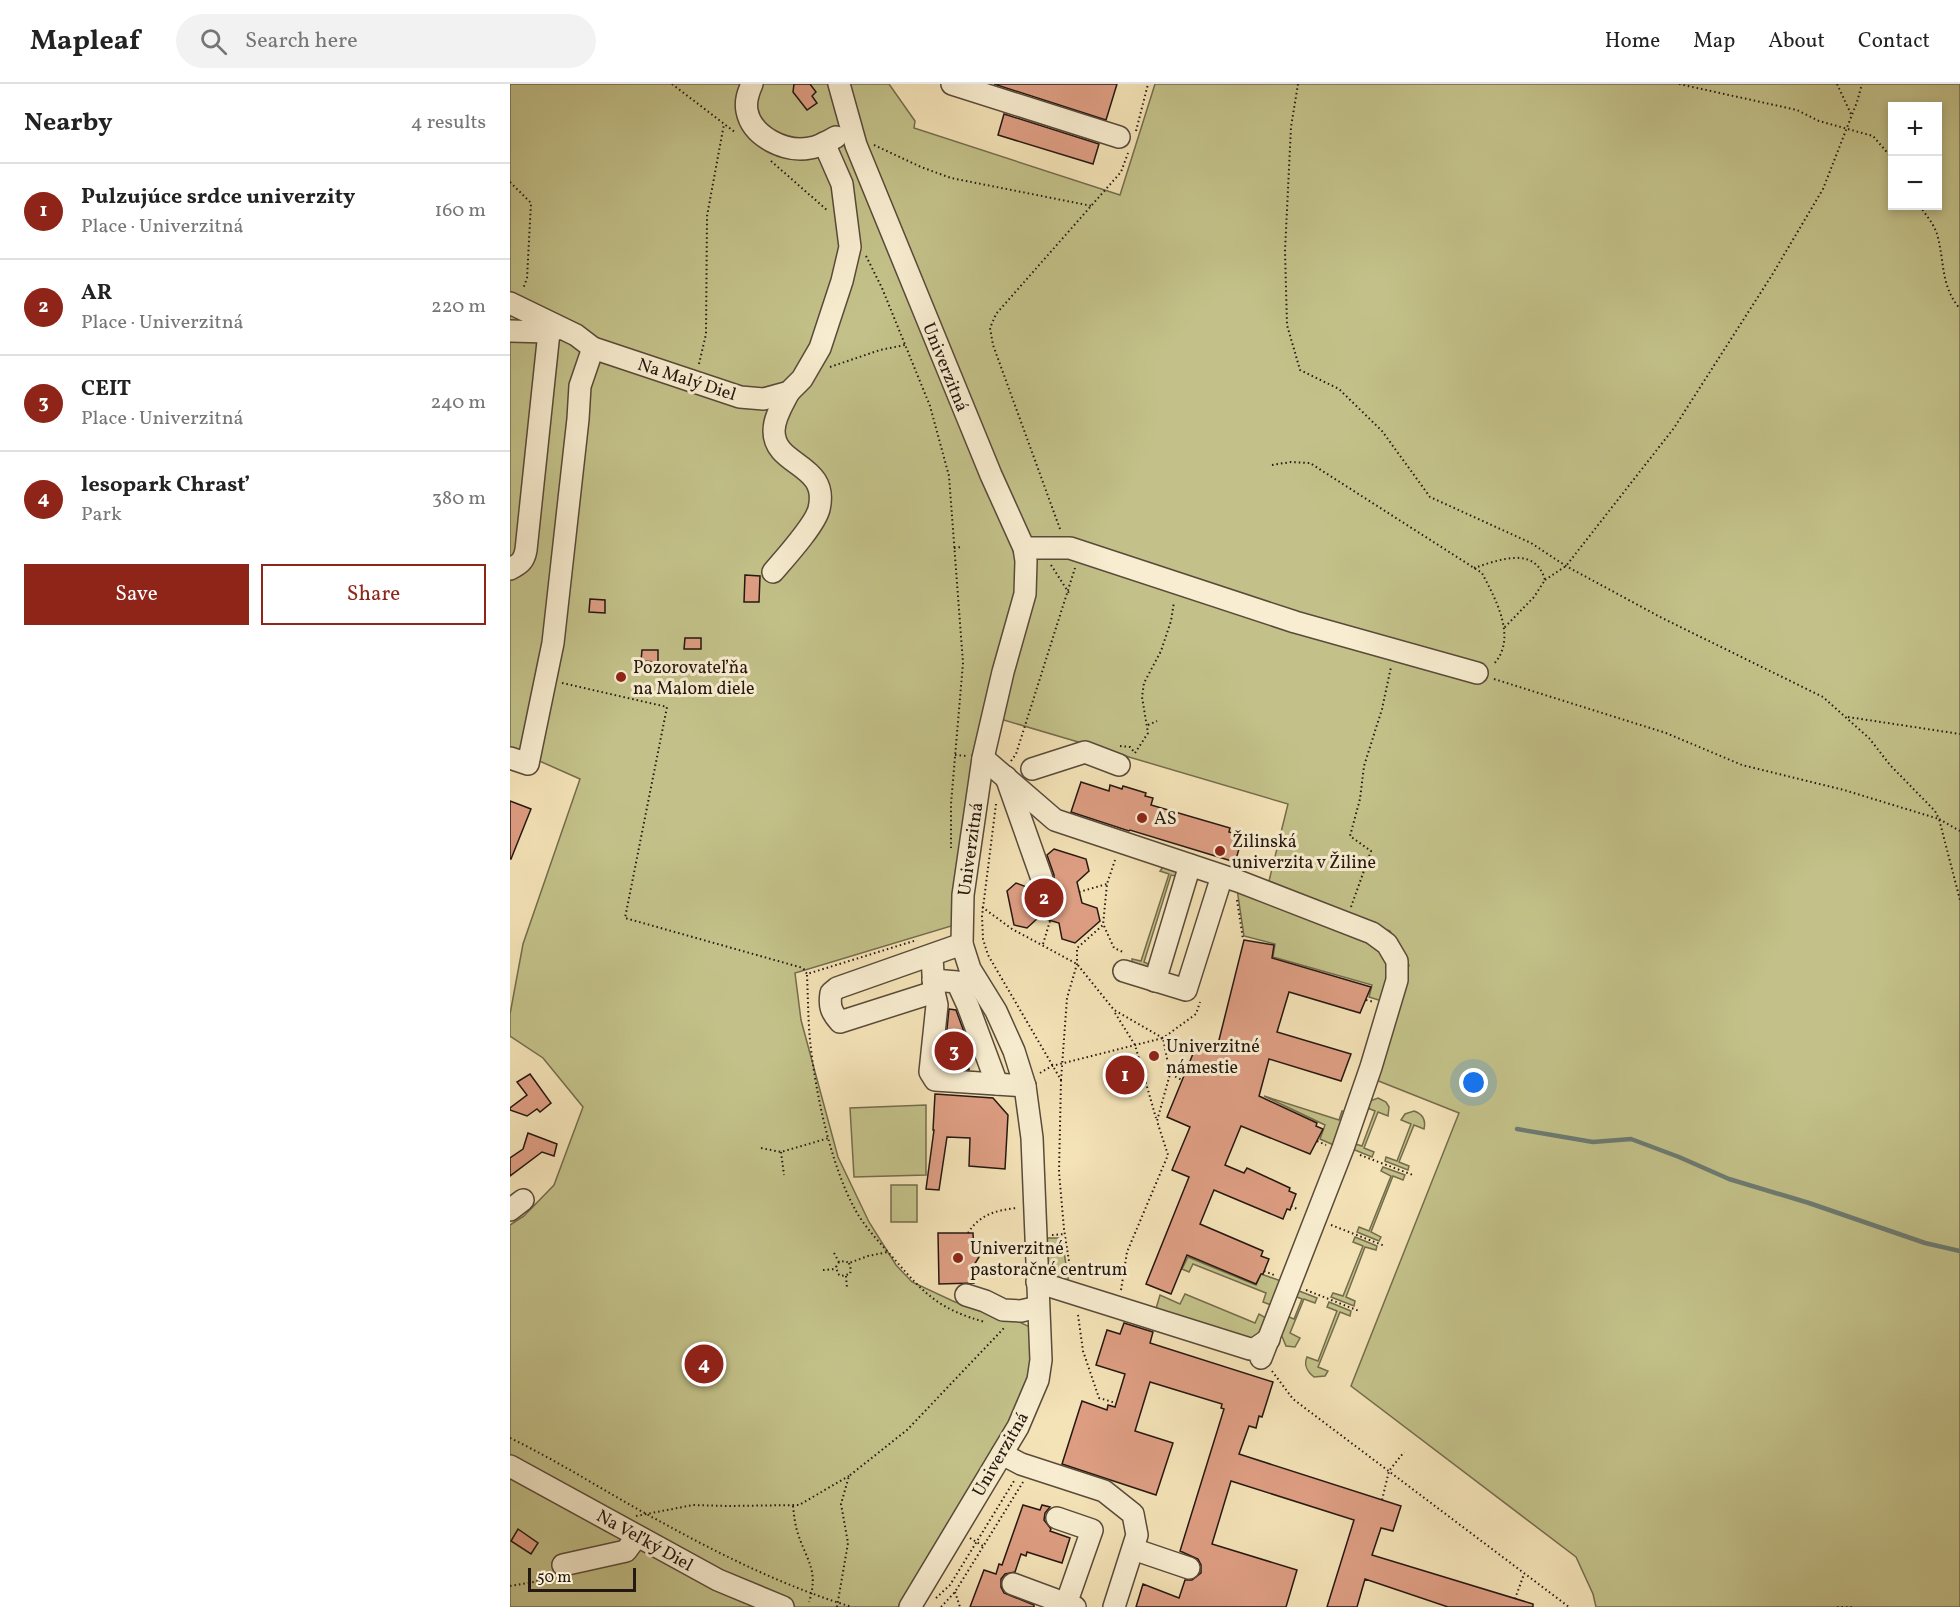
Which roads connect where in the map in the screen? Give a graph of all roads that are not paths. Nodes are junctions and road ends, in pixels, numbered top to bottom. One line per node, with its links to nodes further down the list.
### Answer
1 (752, 84): 6 (street)
2 (838, 84): 4 (street, Univerzitná)
3 (952, 84): 5 (street)
4 (858, 136): 6 (street); 12 (street, Univerzitná)
5 (1127, 140)
6 (824, 143): 11 (street)
7 (513, 304): 8 (street, Na Malý Diel)
8 (555, 330): 9 (street); 10 (street, Na Malý Diel); 13 (street)
9 (510, 331)
10 (594, 348): 11 (street, Na Malý Diel); 18 (street)
11 (796, 386): 14 (street)
12 (1032, 548): 15 (street); 16 (street, Univerzitná)
13 (510, 569)
14 (773, 572)
15 (1477, 673)
16 (983, 758): 20 (street); 24 (street, Univerzitná)
17 (1127, 759): 19 (street)
18 (519, 761)
19 (1032, 769)
20 (1003, 775): 21 (street); 23 (street)
21 (1190, 865): 22 (street); 27 (street)
22 (1222, 876): 27 (street); 31 (street)
23 (1042, 879)
24 (962, 944): 25 (street); 30 (street, Univerzitná)
25 (933, 956): 28 (street); 28 (street)
26 (1124, 971): 27 (street)
27 (1155, 981)
28 (933, 986): 29 (street); 29 (street)
29 (997, 1084): 30 (street)
30 (1025, 1086): 31 (street, Univerzitná)
31 (1037, 1282): 33 (street, Univerzitná)
32 (966, 1295): 33 (street)
33 (1038, 1307): 34 (street, Univerzitná)
34 (1002, 1454): 38 (street); 44 (street, Univerzitná)
35 (510, 1466): 37 (street, Na Veľký Diel)
36 (1057, 1518): 42 (street)
37 (635, 1526): 39 (street); 43 (street, Na Veľký Diel)
38 (1133, 1549): 40 (street); 45 (street)
39 (563, 1565)
40 (1189, 1568)
41 (1013, 1584): 42 (street)
42 (1071, 1605)
43 (783, 1607)
44 (910, 1607)
45 (1114, 1607)

